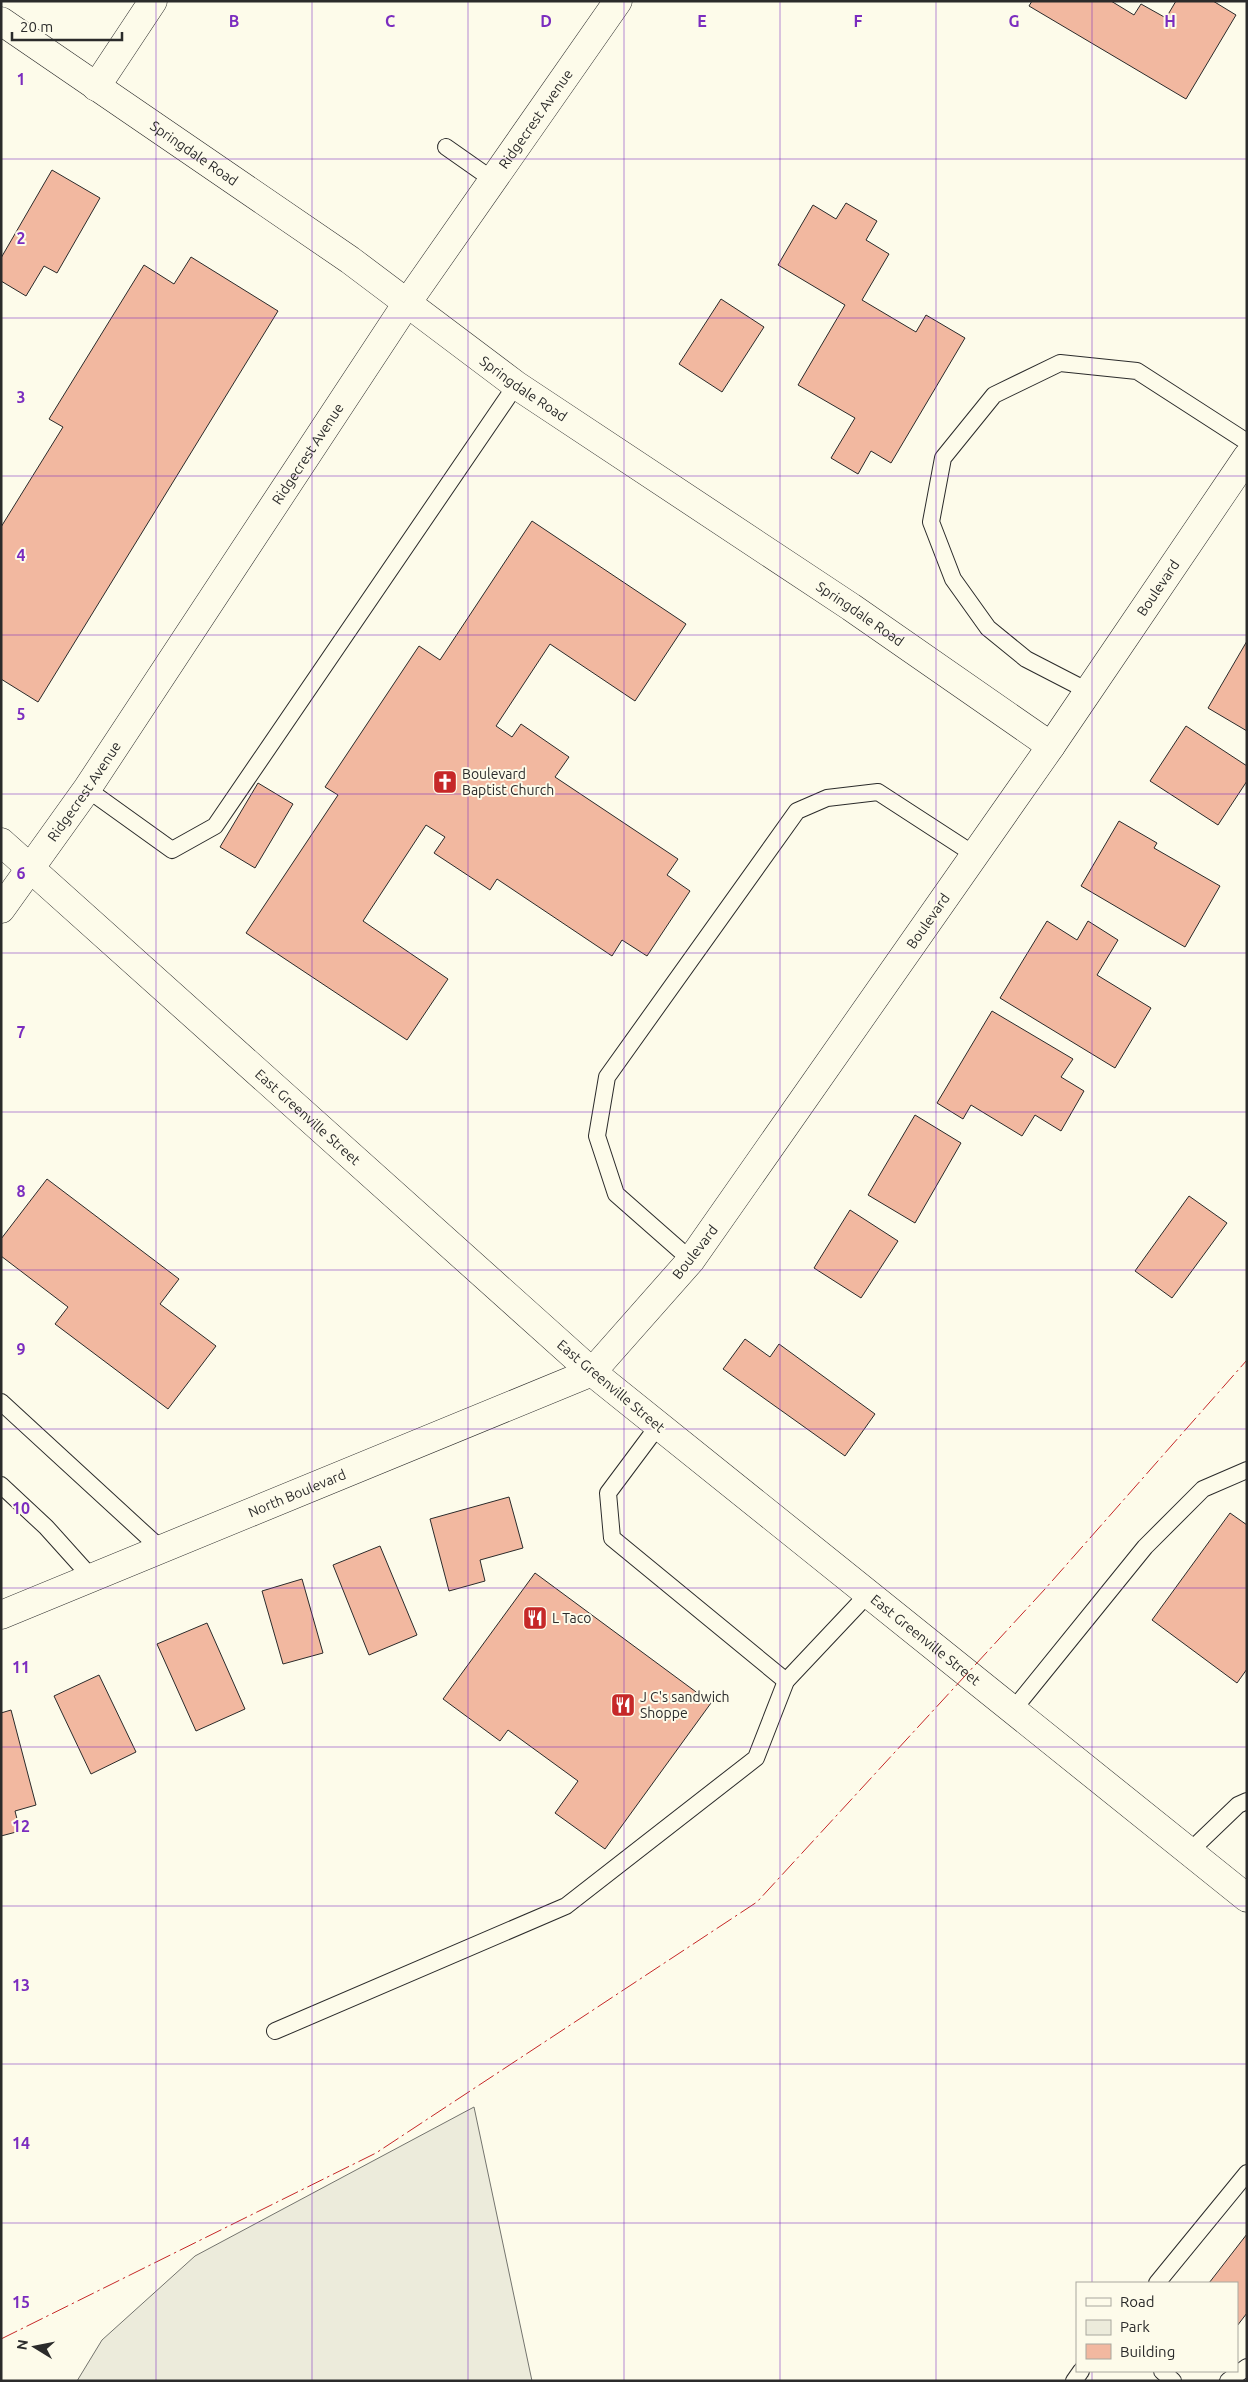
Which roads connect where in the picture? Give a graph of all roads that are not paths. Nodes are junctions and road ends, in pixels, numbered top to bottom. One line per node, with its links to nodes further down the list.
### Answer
1 (153, 1): 4 (street)
2 (618, 1): 6 (street, Ridgecrest Avenue)
3 (1, 22): 4 (street, Springdale Road)
4 (96, 87): 7 (street, Springdale Road)
5 (446, 147): 6 (lane)
6 (493, 180): 7 (street, Ridgecrest Avenue)
7 (407, 303): 8 (street, Springdale Road); 13 (street, Ridgecrest Avenue)
8 (516, 385): 12 (street, Springdale Road); 13 (lane)
9 (1247, 442): 11 (lane)
10 (1247, 457): 11 (street, Boulevard)
11 (1088, 691): 12 (street, Boulevard)
12 (1051, 746): 15 (street, Boulevard)
13 (87, 789): 16 (street, Ridgecrest Avenue)
14 (1, 842): 16 (street, East Greenville Street)
15 (975, 855): 18 (street, Boulevard); 18 (lane)
16 (30, 868): 17 (street, Ridgecrest Avenue); 19 (street, East Greenville Street)
17 (1, 909)
18 (691, 1260): 19 (street, Boulevard)
19 (592, 1372): 21 (street, East Greenville Street); 24 (street, North Boulevard)
20 (1, 1402): 24 (lane)
21 (658, 1426): 26 (street, East Greenville Street); 28 (lane)
22 (1247, 1470): 29 (lane)
23 (1, 1485): 25 (lane)
24 (160, 1548): 25 (street, North Boulevard)
25 (91, 1577): 27 (street, North Boulevard)
26 (868, 1594): 28 (lane); 29 (street, East Greenville Street)
27 (1, 1614)
28 (786, 1680): 33 (lane)
29 (1013, 1710): 31 (street, East Greenville Street)
30 (1247, 1801): 31 (lane)
31 (1189, 1852): 32 (street, East Greenville Street)
32 (1247, 1898)
33 (275, 2031)
34 (1247, 2173): 35 (lane)
35 (1158, 2282)
36 (1247, 2367): 39 (lane)
37 (1163, 2372): 38 (lane)
38 (1173, 2381)
39 (1228, 2381)

